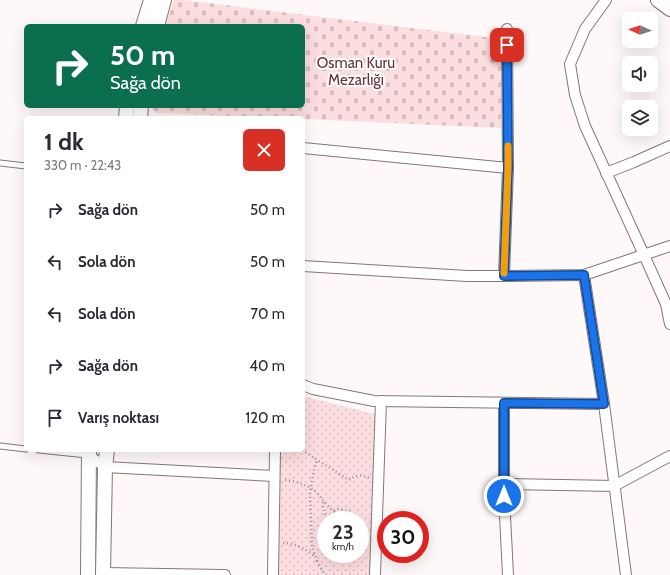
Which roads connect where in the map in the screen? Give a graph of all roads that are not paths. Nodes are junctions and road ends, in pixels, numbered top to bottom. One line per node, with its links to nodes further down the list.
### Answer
1 (151, 0): 6 (main road)
2 (164, 0): 7 (main road)
3 (606, 0): 14 (street)
4 (658, 0): 5 (main road)
5 (670, 9)
6 (144, 24)
7 (158, 24)
8 (507, 29): 13 (street)
9 (670, 146): 14 (street)
10 (305, 148): 13 (street)
11 (0, 163): 12 (lane)
12 (24, 166)
13 (508, 168): 19 (street)
14 (606, 172): 16 (street)
15 (670, 246): 16 (street)
16 (644, 255): 18 (street); 20 (street)
17 (305, 266): 19 (street)
18 (584, 275): 19 (street); 24 (street)
19 (504, 276)
20 (670, 324)
21 (305, 386): 22 (street)
22 (381, 402): 23 (street); 39 (street)
23 (504, 403): 24 (street); 33 (street)
24 (604, 404): 34 (street)
25 (0, 446): 26 (lane)
26 (24, 449)
27 (88, 452): 31 (street); 36 (main road)
28 (106, 452): 31 (main road)
29 (275, 452): 32 (street)
30 (670, 456): 34 (street)
31 (105, 467): 32 (street); 35 (main road)
32 (274, 478): 38 (street)
33 (504, 484): 34 (street); 40 (street)
34 (614, 486): 41 (street)
35 (103, 574): 37 (street)
36 (88, 575)
37 (225, 575)
38 (273, 575)
39 (375, 575)
40 (508, 575)
41 (626, 575)

